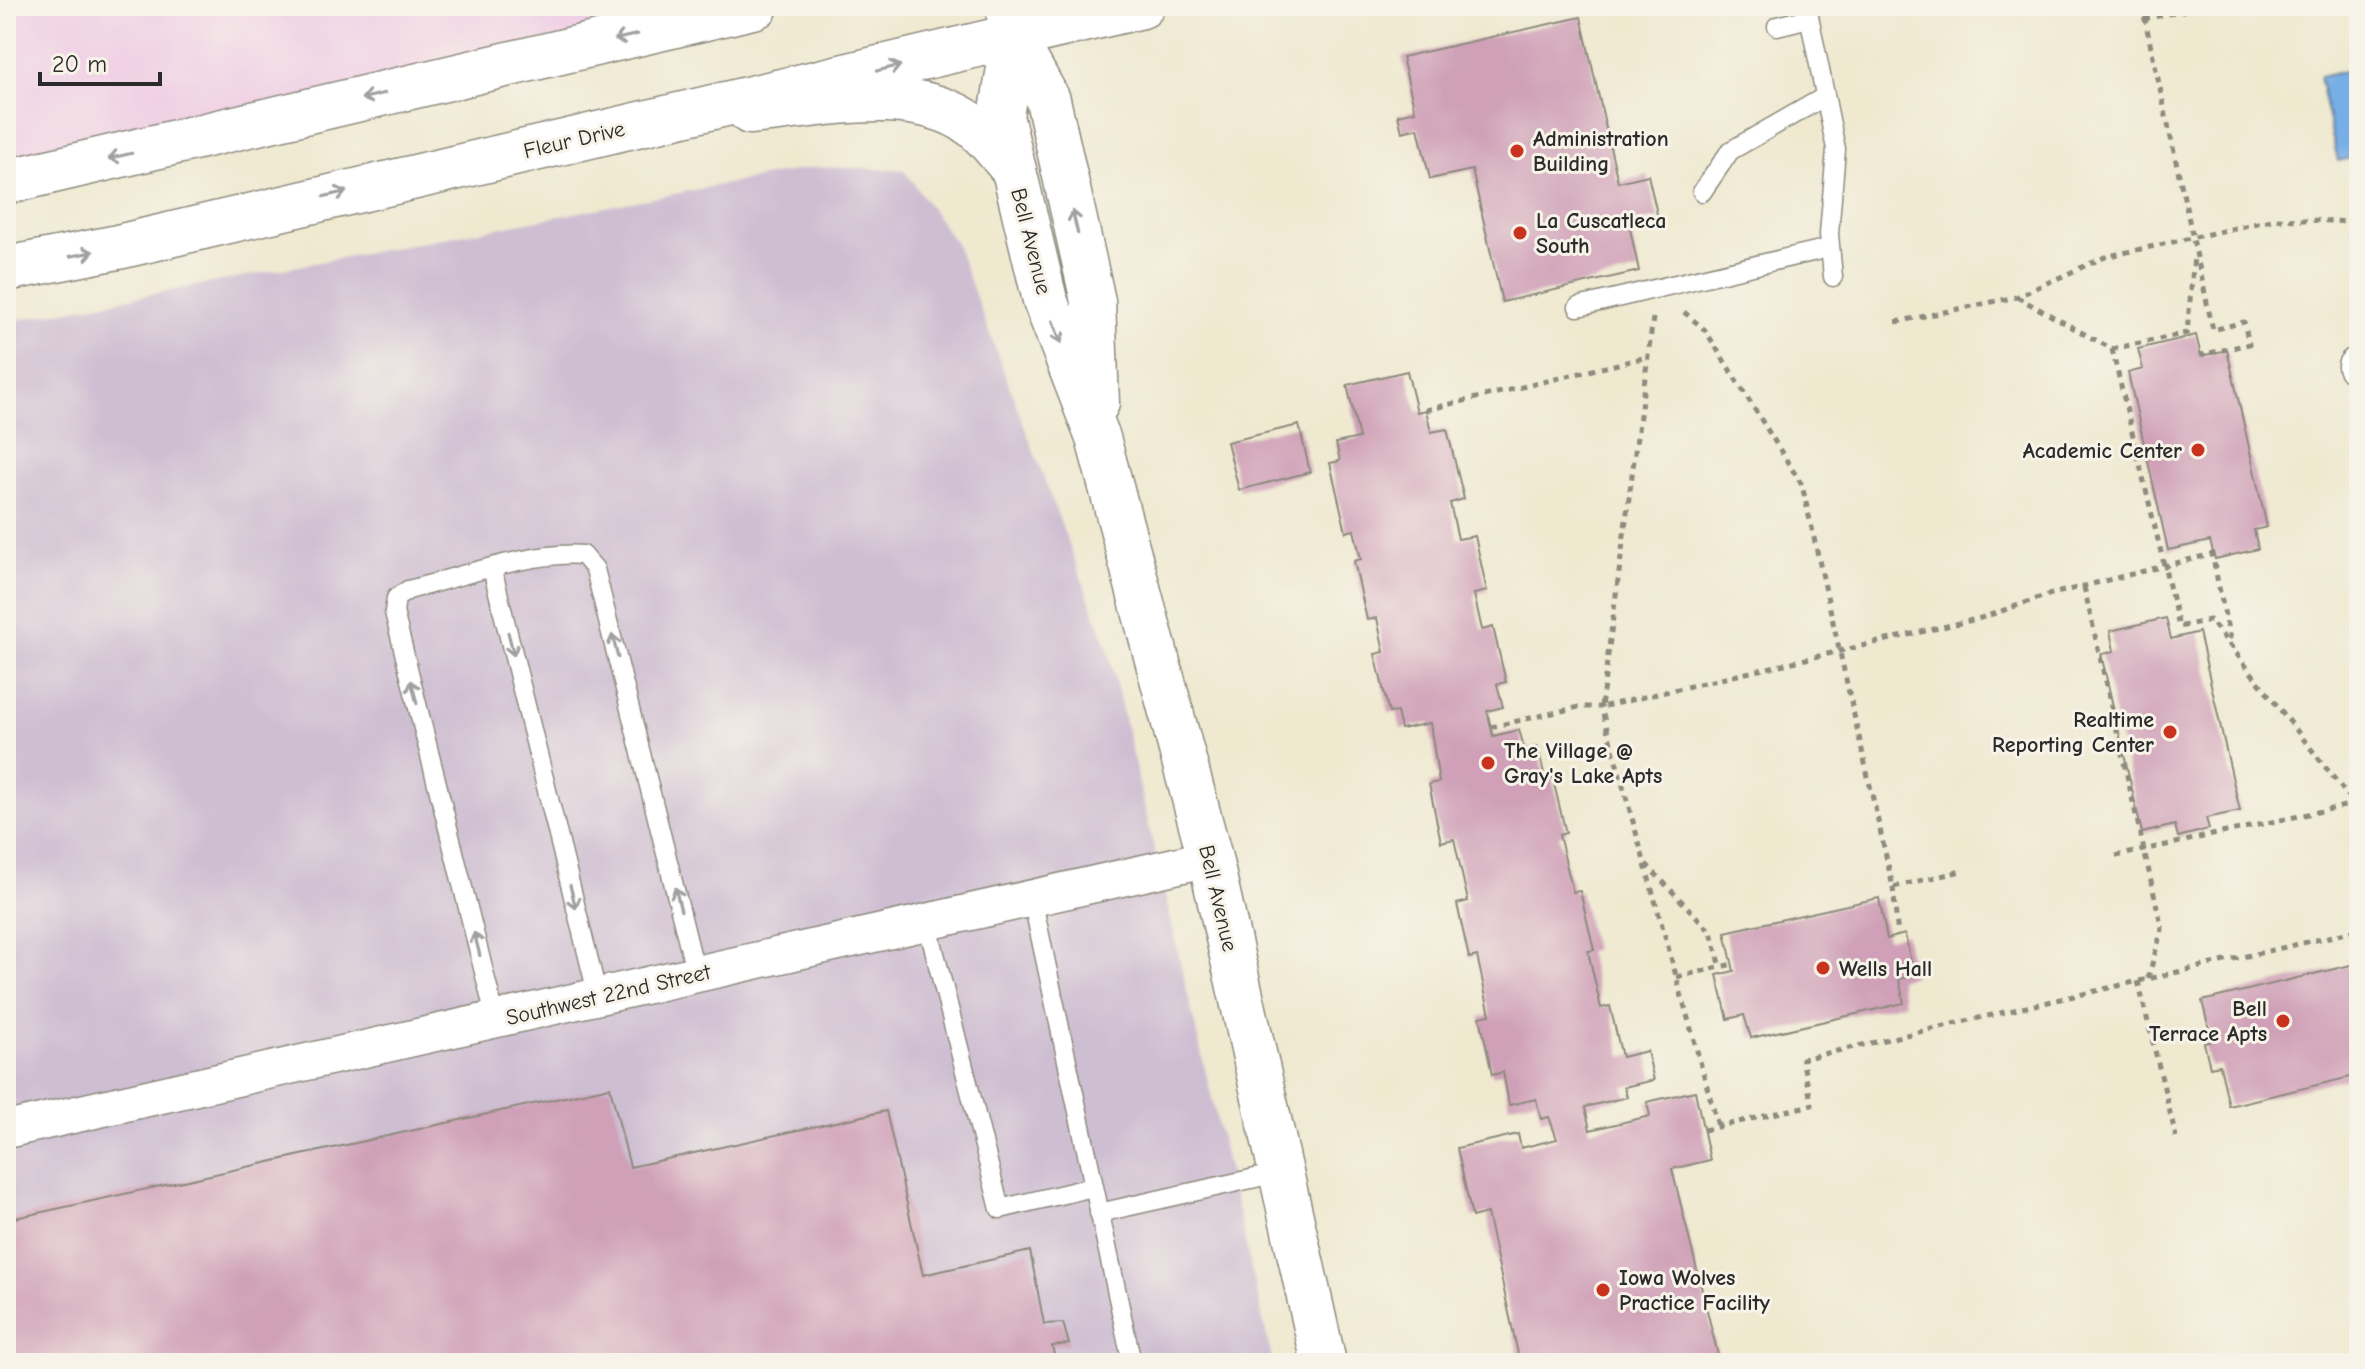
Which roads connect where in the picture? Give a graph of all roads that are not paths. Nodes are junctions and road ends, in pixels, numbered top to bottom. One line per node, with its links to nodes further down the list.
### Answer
1 (756, 6): 9 (main road, one-way to 9)
2 (1142, 6): 4 (main road, Fleur Drive)
3 (1808, 12): 5 (lane); 6 (lane)
4 (1011, 22): 7 (main road, Fleur Drive, one-way to 4); 8 (main road, Bell Avenue); 15 (main road, Bell Avenue, one-way to 4)
5 (1777, 26)
6 (1824, 97): 10 (lane); 11 (lane)
7 (664, 119): 8 (main road); 12 (main road, Fleur Drive, one-way to 7)
8 (1014, 170): 15 (main road, Bell Avenue, one-way to 15)
9 (6, 182)
10 (1702, 192)
11 (1829, 248): 13 (lane); 14 (lane)
12 (6, 269)
13 (1833, 277)
14 (1578, 307)
15 (1098, 438): 17 (main road, Bell Avenue)
16 (492, 568): 20 (lane, one-way to 16); 21 (lane, one-way to 21); 22 (lane, one-way to 16)
17 (1210, 858): 18 (street, Southwest 22nd Street); 24 (main road, Bell Avenue)
18 (1032, 898): 19 (street, Southwest 22nd Street); 25 (lane)
19 (927, 922): 20 (street, Southwest 22nd Street); 25 (lane)
20 (696, 974): 21 (street, Southwest 22nd Street)
21 (598, 997): 22 (street, Southwest 22nd Street)
22 (496, 1020): 23 (street, Southwest 22nd Street)
23 (6, 1130)
24 (1282, 1172): 26 (lane); 28 (main road, Bell Avenue)
25 (1093, 1187): 26 (lane)
26 (1099, 1213): 27 (lane)
27 (1132, 1363)
28 (1324, 1363)

